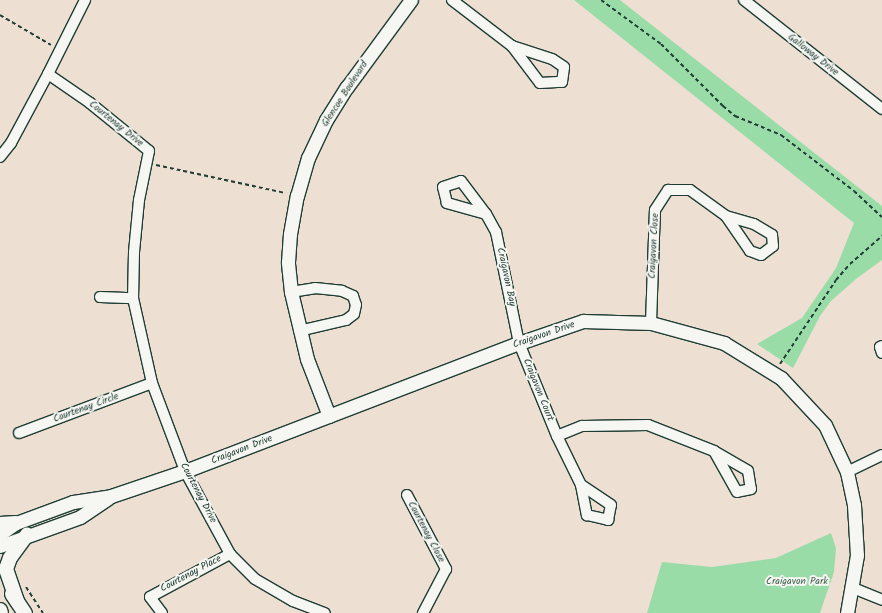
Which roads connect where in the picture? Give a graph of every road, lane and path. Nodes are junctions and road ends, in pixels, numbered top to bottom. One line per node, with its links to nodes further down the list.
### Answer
1 (85, 0): 9 (street)
2 (411, 0): 13 (street, Glencoe Boulevard)
3 (452, 0): 8 (street)
4 (601, 0): 16 (path)
5 (744, 0): 10 (street, Galloway Drive)
6 (0, 15): 7 (path)
7 (51, 45)
8 (512, 46): 8 (street)
9 (48, 74): 11 (street); 12 (street, Courtenay Drive)
10 (882, 108)
11 (0, 157)
12 (147, 163): 13 (path); 20 (street, Courtenay Drive)
13 (297, 196): 18 (street, Glencoe Boulevard)
14 (486, 214): 23 (street, Craigavon Bay)
15 (726, 216): 15 (street, Craigavon Close); 21 (street, Craigavon Close)
16 (882, 217)
17 (882, 236): 26 (path)
18 (291, 292): 22 (street, Glencoe Boulevard); 22 (street)
19 (100, 297): 20 (street)
20 (133, 298): 27 (street, Courtenay Drive)
21 (651, 323): 23 (street, Craigavon Drive); 26 (street, Craigavon Drive)
22 (299, 331): 28 (street, Glencoe Boulevard)
23 (519, 343): 28 (street, Craigavon Drive); 30 (street, Craigavon Court)
24 (882, 346): 25 (street)
25 (882, 353)
26 (774, 374): 34 (street, Craigavon Drive)
27 (152, 383): 29 (street, Courtenay Circle); 33 (street, Courtenay Drive)
28 (329, 416): 33 (street, Craigavon Drive)
29 (19, 433)
30 (557, 436): 31 (street); 35 (street, Craigavon Court)
31 (714, 451)
32 (882, 455): 34 (street)
33 (185, 472): 37 (street, Craigavon Drive); 43 (street, Courtenay Drive)
34 (847, 472): 47 (street, Craigavon Drive)
35 (581, 486)
36 (407, 495): 56 (street, Courtenay Close)
37 (111, 496): 39 (street, Craigavon Drive); 41 (street, Craigavon Drive)
38 (0, 524): 39 (main road)
39 (16, 524): 40 (street, Craigavon Drive)
40 (0, 534)
41 (27, 535): 42 (street, Craigavon Drive); 49 (main road)
42 (0, 546)
43 (230, 554): 54 (street, Courtenay Place); 55 (street, Courtenay Drive)
44 (0, 576): 49 (main road)
45 (0, 585): 49 (main road)
46 (25, 586): 53 (path)
47 (853, 588): 48 (street); 57 (street, Craigavon Drive)
48 (882, 600)
49 (17, 601): 52 (main road)
50 (0, 610): 51 (main road)
51 (1, 613)
52 (26, 613)
53 (43, 613)
54 (162, 613)
55 (325, 613)
56 (423, 613)
57 (847, 613)

